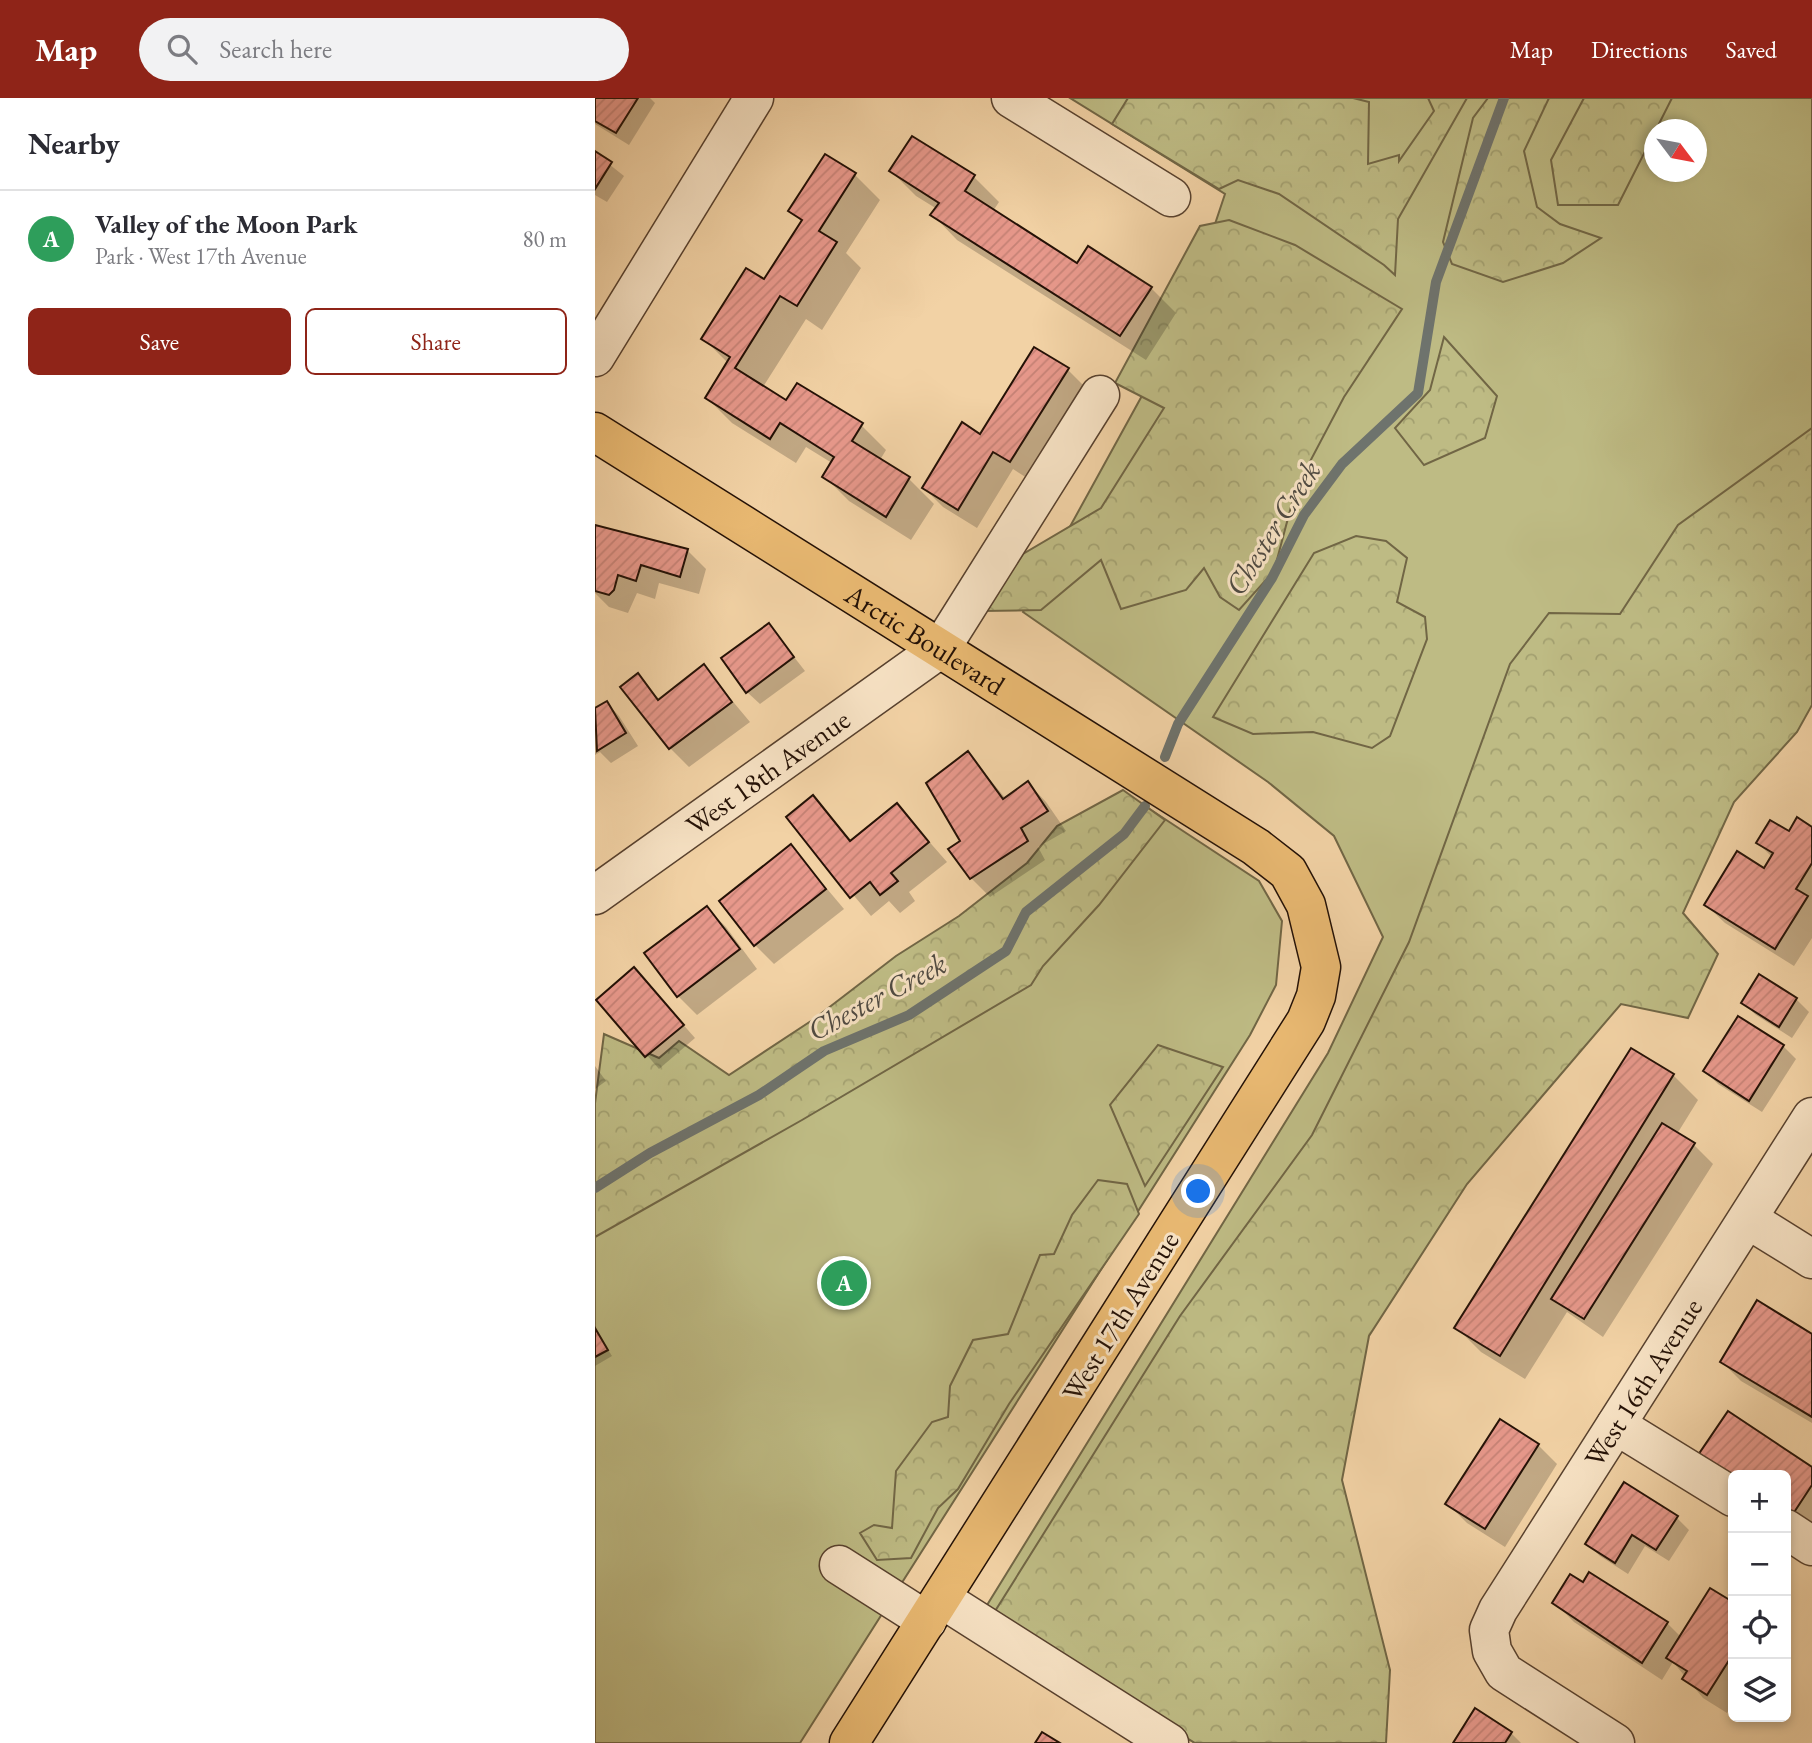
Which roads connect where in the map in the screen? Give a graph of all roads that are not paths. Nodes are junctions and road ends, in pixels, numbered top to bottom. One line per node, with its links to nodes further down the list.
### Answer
1 (754, 98): 4 (street)
2 (1011, 98): 3 (street)
3 (1171, 197)
4 (595, 357)
5 (1100, 395): 7 (street)
6 (595, 432): 7 (main road, Arctic Boulevard)
7 (941, 648): 8 (main road, Arctic Boulevard); 9 (street, West 18th Avenue)
8 (1256, 847): 18 (main road, West 17th Avenue)
9 (595, 895)
10 (1812, 1117): 11 (street, West 16th Avenue)
11 (1749, 1220): 12 (street); 13 (street, West 16th Avenue)
12 (1812, 1259)
13 (1616, 1425): 14 (street); 21 (street, West 16th Avenue)
14 (1728, 1494)
15 (1791, 1533): 16 (street)
16 (1812, 1546)
17 (839, 1565): 18 (street)
18 (935, 1610): 19 (main road, West 17th Avenue); 20 (street)
19 (849, 1743)
20 (1168, 1743)
21 (1615, 1743)

